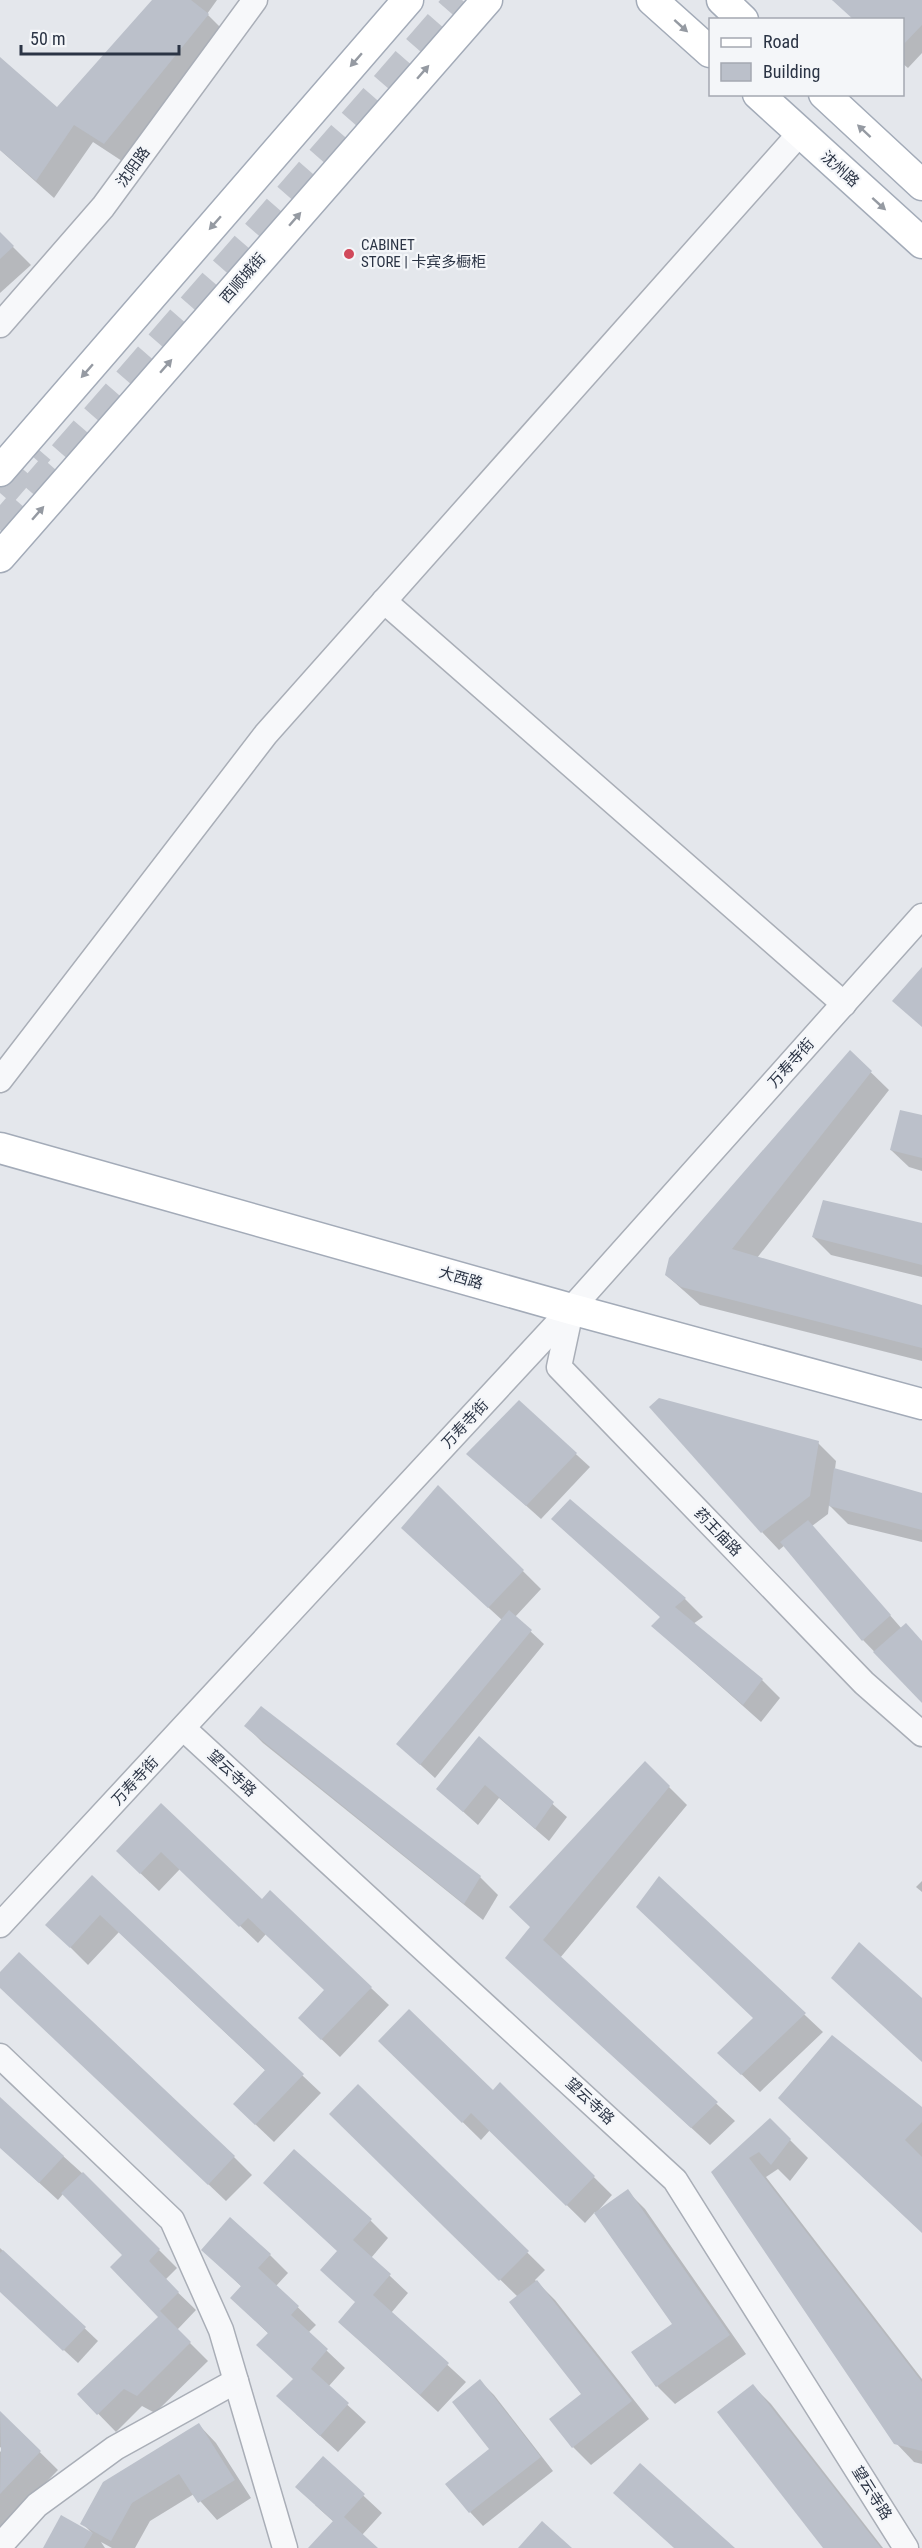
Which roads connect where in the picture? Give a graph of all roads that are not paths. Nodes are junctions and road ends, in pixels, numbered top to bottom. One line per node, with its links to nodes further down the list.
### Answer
1 (255, 0): 13 (street, 沈阳路)
2 (408, 0): 14 (main road, one-way to 14)
3 (486, 0): 15 (main road, 西顺城街, one-way to 3)
4 (652, 0): 7 (main road, one-way to 7)
5 (722, 0): 6 (main road)
6 (741, 18)
7 (709, 50)
8 (760, 96): 10 (main road, 沈州路)
9 (826, 96): 11 (main road, one-way to 9)
10 (801, 132): 12 (main road, 沈州路, one-way to 12); 16 (street)
11 (922, 185)
12 (922, 243)
13 (0, 325)
14 (0, 471)
15 (0, 557)
16 (384, 601): 18 (street); 19 (street)
17 (922, 916): 18 (street, 万寿寺街)
18 (844, 1004): 21 (street, 万寿寺街)
19 (0, 1080)
20 (0, 1148): 21 (main road, 大西路)
21 (571, 1309): 22 (main road, 大西路); 23 (street, 万寿寺街); 24 (street, 药王庙路)
22 (922, 1404)
23 (184, 1729): 25 (street, 万寿寺街); 30 (street, 望云寺路)
24 (922, 1734)
25 (0, 1925)
26 (0, 2056): 27 (street)
27 (236, 2381): 28 (street); 29 (street)
28 (0, 2546)
29 (285, 2548)
30 (906, 2548)

